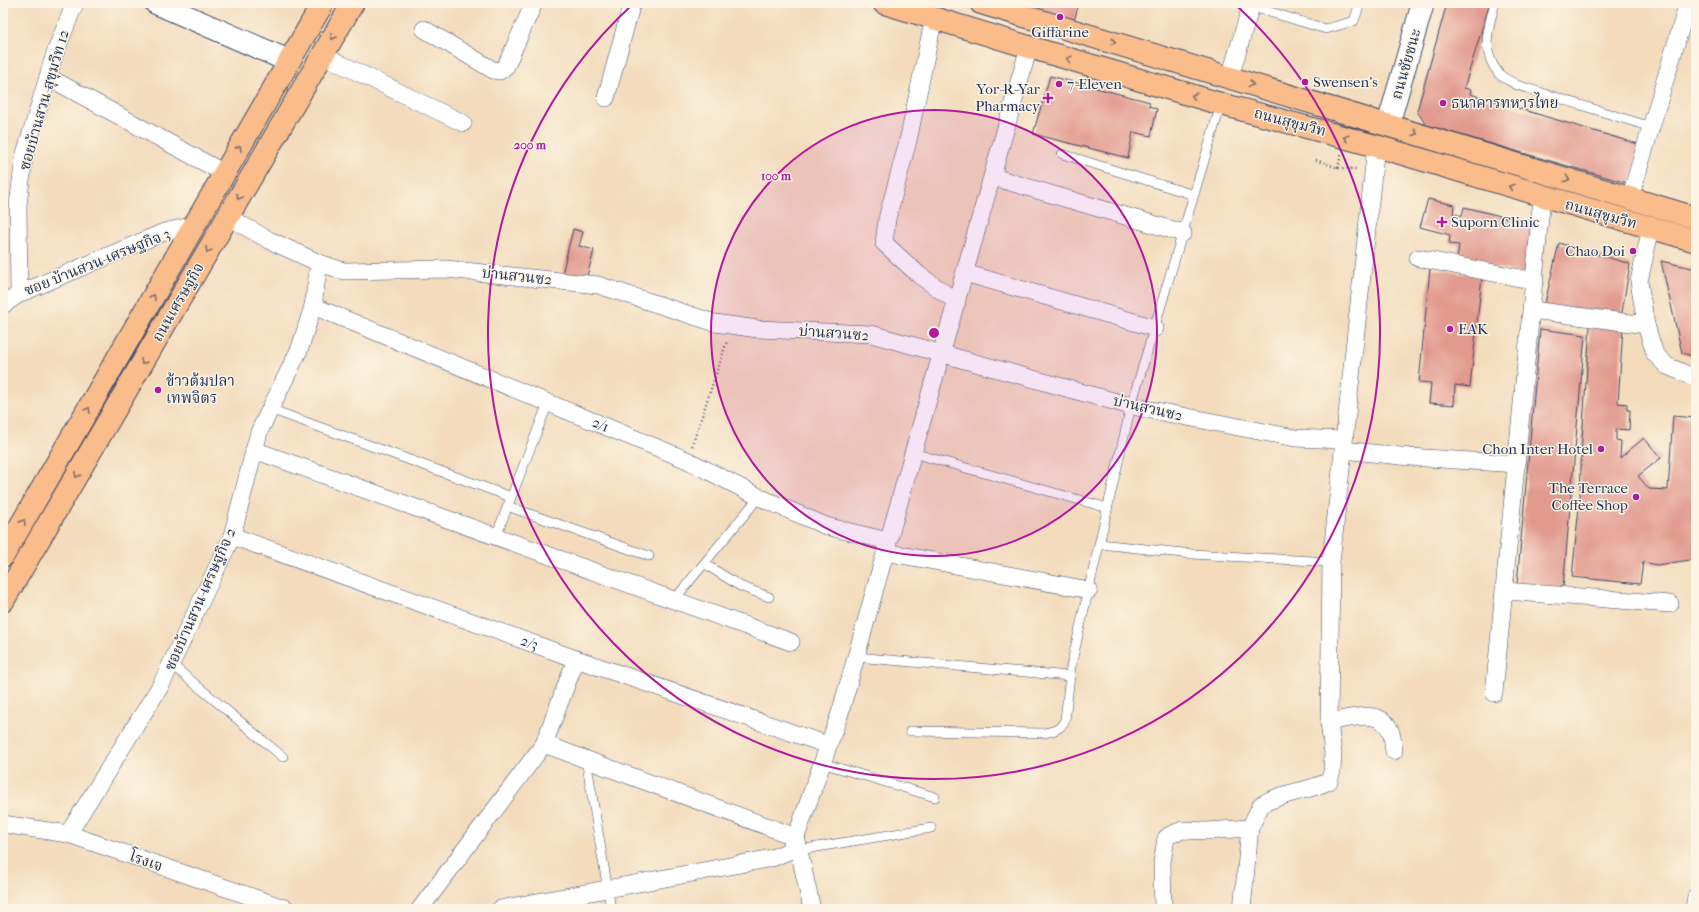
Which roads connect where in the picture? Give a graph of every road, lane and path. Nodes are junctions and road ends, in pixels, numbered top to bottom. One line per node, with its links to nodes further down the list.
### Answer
1 (75, 3): 19 (street, ซอยบ้านสวน-สุขุมวิท 12)
2 (156, 3): 18 (street)
3 (324, 3): 18 (main road, ถนนเศรษฐกิจ)
4 (353, 3): 17 (main road, ถนนเศรษฐกิจ, one-way to 17)
5 (534, 3): 15 (street)
6 (632, 3): 21 (street)
7 (884, 3): 14 (main road, ถนนสุขุมวิท)
8 (981, 3): 20 (main road, ถนนสุขุมวิท, one-way to 20)
9 (1360, 3): 13 (lane)
10 (1423, 3): 24 (street, ถนนชัยชนะ)
11 (1495, 3): 25 (lane)
12 (1688, 3): 25 (street)
13 (1246, 5): 20 (street)
14 (934, 17): 16 (main road, ถนนสุขุมวิท); 46 (street)
15 (424, 29)
16 (1029, 47): 22 (main road, ถนนสุขุมวิท, one-way to 16); 31 (street)
17 (322, 55): 23 (street); 35 (main road, ถนนเศรษฐกิจ, one-way to 35)
18 (289, 61): 30 (main road, ถนนเศรษฐกิจ, one-way to 18)
19 (48, 77): 30 (street); 45 (street, ซอยบ้านสวน-สุขุมวิท 12)
20 (1230, 77): 24 (main road, ถนนสุขุมวิท, one-way to 24)
21 (606, 98)
22 (1221, 104): 26 (main road, ถนนสุขุมวิท, one-way to 22); 32 (lane)
23 (463, 123)
24 (1388, 125): 26 (main road); 34 (main road, ถนนสุขุมวิท, one-way to 34)
25 (1651, 127): 34 (street)
26 (1376, 146): 33 (main road, ถนนสุขุมวิท, one-way to 26); 58 (street)
27 (1062, 154): 32 (lane)
28 (1316, 160): 29 (path)
29 (1356, 169)
30 (224, 173): 37 (main road, ถนนเศรษฐกิจ)
31 (993, 177): 39 (street); 43 (street)
32 (1194, 194): 39 (lane)
33 (1542, 197): 38 (main road, ถนนสุขุมวิท); 44 (street)
34 (1630, 198): 36 (main road, ถนนสุขุมวิท)
35 (228, 217): 42 (street); 78 (main road, ถนนเศรษฐกิจ, one-way to 78)
36 (1696, 218)
37 (195, 225): 45 (street, ซอย บ้านสวน-เศรษฐกิจ 3); 70 (main road, ถนนเศรษฐกิจ, one-way to 37)
38 (1651, 228): 40 (main road, ถนนสุขุมวิท); 51 (street)
39 (1183, 233): 52 (lane)
40 (1696, 241)
41 (1418, 258): 44 (street)
42 (319, 263): 48 (street, ซอยบ้านสวน-เศรษฐกิจ 2); 50 (street, บ่านสวนซ2)
43 (965, 272): 46 (street); 52 (street)
44 (1535, 281): 49 (street)
45 (19, 294): 47 (street, ซอย บ้านสวน-เศรษฐกิจ 3)
46 (957, 302): 53 (street)
47 (3, 305)
48 (313, 306): 55 (street, 2/1); 57 (street, ซอยบ้านสวน-เศรษฐกิจ 2)
49 (1532, 310): 51 (street); 62 (street)
50 (732, 325): 53 (street, บ่านสวนซ2); 61 (path)
51 (1646, 325): 54 (street)
52 (1155, 328): 56 (lane)
53 (941, 353): 56 (street, บ่านสวนซ2); 60 (street)
54 (1696, 378)
55 (548, 403): 61 (street, 2/1); 64 (lane)
56 (1131, 406): 58 (street, บ่านสวนซ2); 65 (lane)
57 (270, 409): 59 (street, ซอยบ้านสวน-เศรษฐกิจ 2); 64 (lane)
58 (1343, 445): 62 (street, บ่านสวนซ2); 72 (street)
59 (254, 450): 66 (street, ซอยบ้านสวน-เศรษฐกิจ 2); 67 (street)
60 (913, 453): 65 (lane); 69 (street)
61 (687, 460): 63 (street, 2/1)
62 (1517, 464): 75 (street)
63 (759, 497): 69 (street, 2/1); 73 (lane)
64 (509, 501): 67 (lane); 71 (lane)
65 (1108, 508): 68 (lane)
66 (232, 536): 82 (street, 2/3); 83 (street, ซอยบ้านสวน-เศรษฐกิจ 2)
67 (496, 536): 77 (street)
68 (1100, 544): 72 (lane); 74 (lane)
69 (886, 547): 74 (street, 2/1); 81 (street)
70 (3, 556)
71 (649, 556)
72 (1332, 562): 86 (street)
73 (705, 564): 76 (lane); 77 (lane)
74 (1089, 590): 84 (lane)
75 (1504, 591): 79 (street); 85 (street)
76 (769, 597)
77 (674, 600): 80 (street)
78 (3, 601)
79 (1670, 604)
80 (791, 642)
81 (856, 657): 84 (lane); 89 (street)
82 (576, 659): 88 (street); 89 (street, 2/3)
83 (171, 664): 91 (lane); 98 (street, ซอยบ้านสวน-เศรษฐกิจ 2)
84 (1069, 676): 87 (lane)
85 (1494, 693)
86 (1329, 722): 90 (street); 97 (street)
87 (910, 730)
88 (544, 744): 92 (street); 103 (street)
89 (828, 745): 93 (street)
90 (1394, 751)
91 (283, 757)
92 (586, 759): 99 (street); 100 (lane)
93 (822, 763): 94 (lane); 99 (street)
94 (936, 797)
95 (3, 824): 98 (street, โรงเจ)
96 (931, 828): 99 (lane)
97 (1250, 828): 107 (street); 108 (street)
98 (68, 834): 102 (street, โรงเจ)
99 (798, 844): 100 (street); 106 (street)
100 (608, 889): 104 (street); 105 (lane)
101 (1696, 896): 109 (street)
102 (287, 909)
103 (420, 909)
104 (500, 909)
105 (611, 909)
106 (812, 909)
107 (1163, 909)
108 (1242, 909)
109 (1694, 909)

